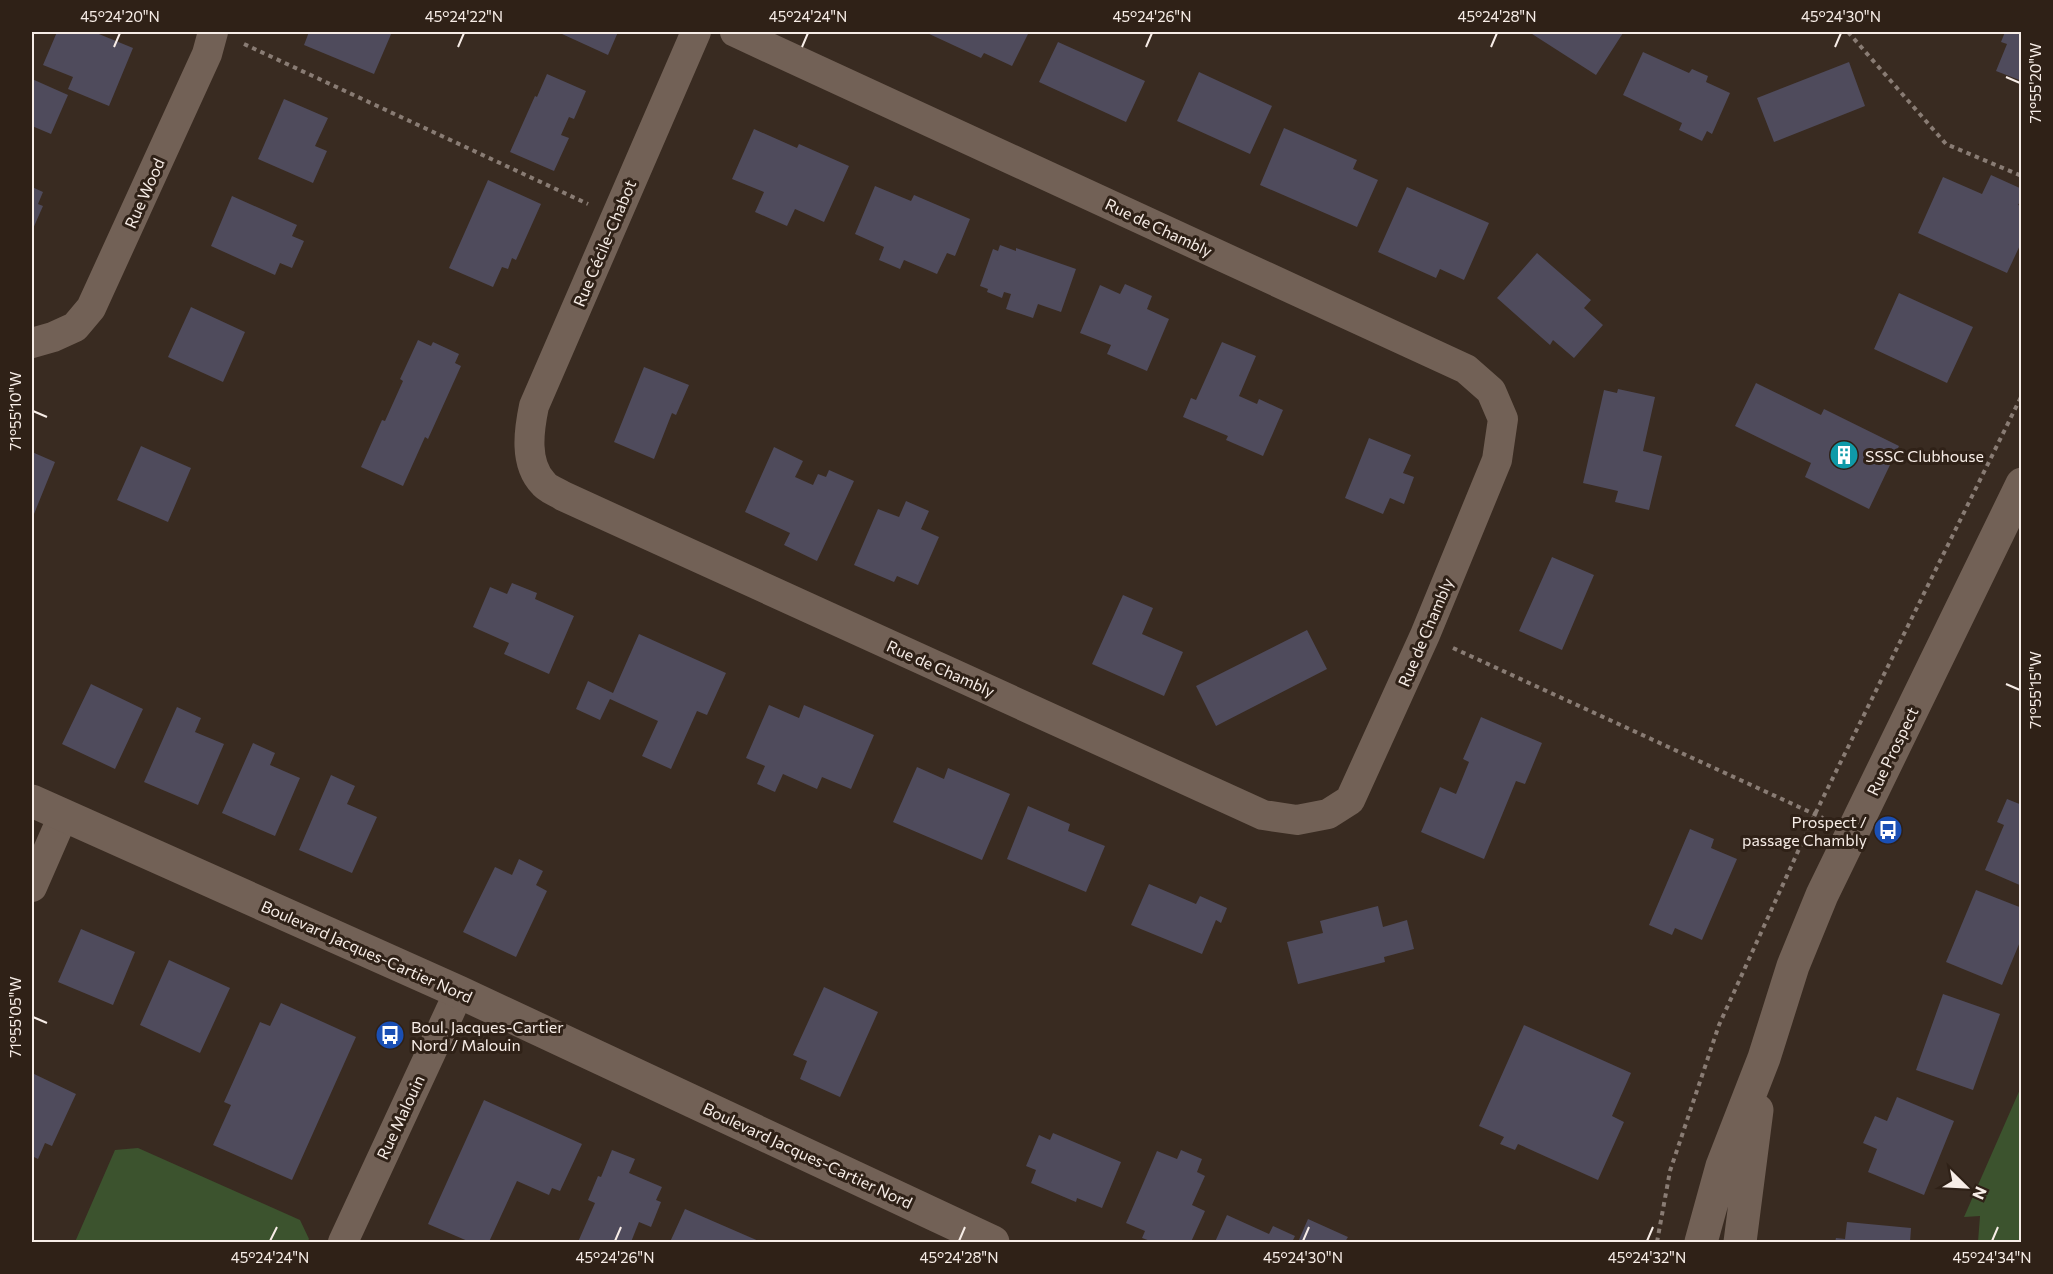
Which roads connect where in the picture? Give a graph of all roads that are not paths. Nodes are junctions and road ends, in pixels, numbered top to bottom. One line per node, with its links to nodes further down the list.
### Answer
1 (696, 32): 5 (street, Rue Cécile-Chabot)
2 (735, 32): 5 (street, Rue de Chambly)
3 (225, 36): 4 (street, Rue Wood)
4 (42, 340)
5 (531, 460)
6 (2022, 484): 11 (street, Rue Prospect)
7 (32, 801): 8 (street, Boulevard Jacques-Cartier Nord)
8 (63, 816): 9 (street); 10 (street, Boulevard Jacques-Cartier Nord)
9 (32, 887)
10 (459, 992): 12 (street, Rue Malouin); 13 (street, Boulevard Jacques-Cartier Nord)
11 (1764, 1058): 14 (street, Rue Prospect); 15 (street, Rue Prospect)
12 (343, 1242)
13 (993, 1242)
14 (1701, 1242)
15 (1740, 1242)

